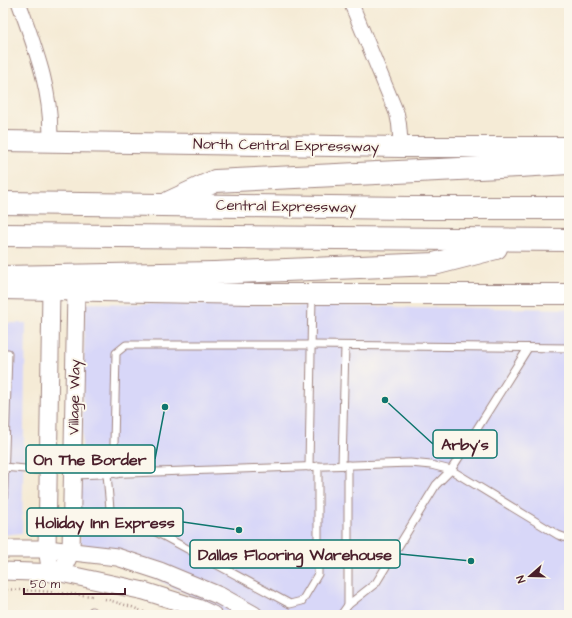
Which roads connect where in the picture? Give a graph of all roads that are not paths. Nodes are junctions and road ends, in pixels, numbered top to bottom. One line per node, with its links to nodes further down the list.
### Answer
1 (19, 3): 4 (street)
2 (351, 3): 5 (street)
3 (3, 141): 4 (main road, North Central Expressway)
4 (50, 141): 5 (main road, North Central Expressway)
5 (401, 147): 6 (main road, North Central Expressway)
6 (569, 147)
7 (569, 163): 9 (highway)
8 (3, 203): 9 (highway, Central Expressway)
9 (164, 205): 10 (highway, Central Expressway)
10 (569, 208)
11 (3, 235): 13 (highway, Central Expressway)
12 (569, 240): 13 (highway, Central Expressway)
13 (527, 241): 14 (highway)
14 (3, 277)
15 (3, 289): 16 (main road)
16 (51, 290): 17 (main road); 30 (street, Village Way)
17 (76, 291): 18 (main road); 33 (street, Village Way)
18 (312, 294): 19 (main road); 20 (lane)
19 (569, 294)
20 (311, 345): 21 (lane); 28 (lane); 32 (lane)
21 (345, 346): 22 (lane); 25 (lane)
22 (528, 348): 23 (lane); 29 (lane)
23 (569, 348)
24 (3, 353): 27 (lane)
25 (345, 465): 26 (lane); 29 (lane); 41 (lane)
26 (318, 466): 28 (lane); 31 (lane)
27 (4, 467): 30 (lane); 34 (lane)
28 (309, 467): 32 (lane)
29 (451, 470): 35 (lane); 41 (lane)
30 (48, 472): 36 (street, Village Way)
31 (107, 474): 32 (lane); 33 (lane)
32 (117, 474)
33 (73, 475): 38 (street, Village Way)
34 (3, 515)
35 (569, 539)
36 (47, 549): 37 (street); 38 (street); 40 (street, Village Way)
37 (3, 550)
38 (71, 551): 40 (street, Village Way); 43 (street)
39 (3, 571): 40 (street)
40 (56, 573): 42 (street)
41 (348, 605): 44 (lane)
42 (213, 615)
43 (254, 615)
44 (341, 615)

